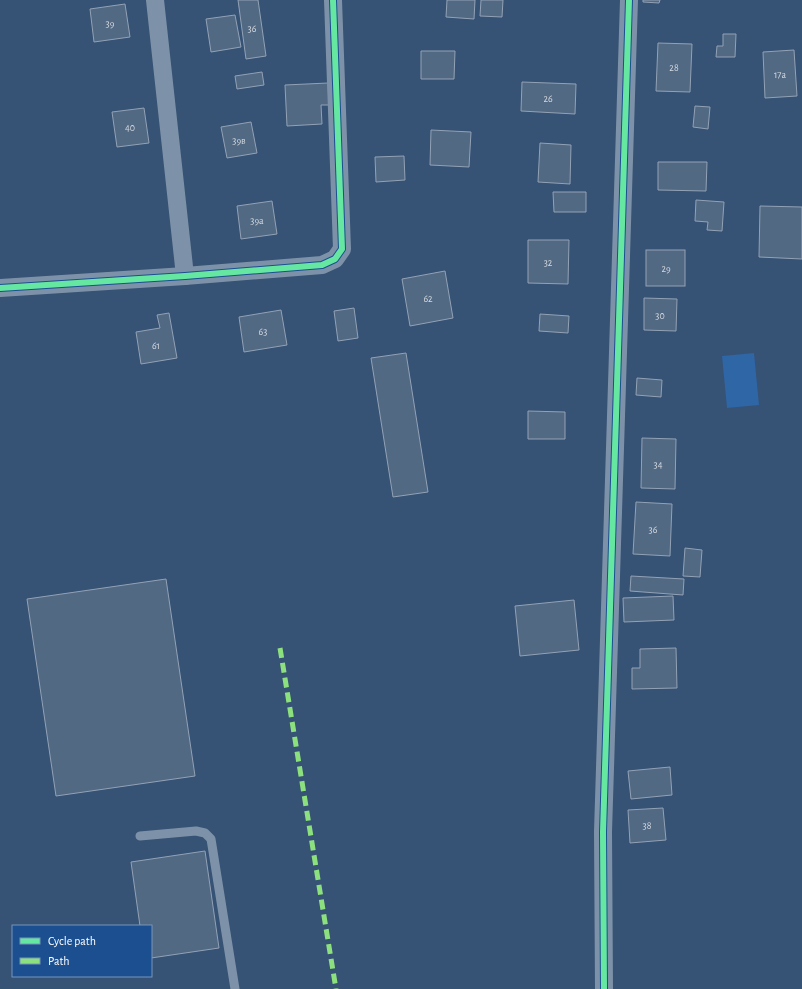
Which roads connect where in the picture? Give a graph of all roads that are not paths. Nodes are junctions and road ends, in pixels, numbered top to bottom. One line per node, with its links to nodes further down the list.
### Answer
1 (155, 0): 4 (street)
2 (333, 0): 4 (street)
3 (629, 0): 8 (street)
4 (185, 276): 5 (street)
5 (0, 288)
6 (140, 836): 7 (lane)
7 (235, 989)
8 (604, 989)

